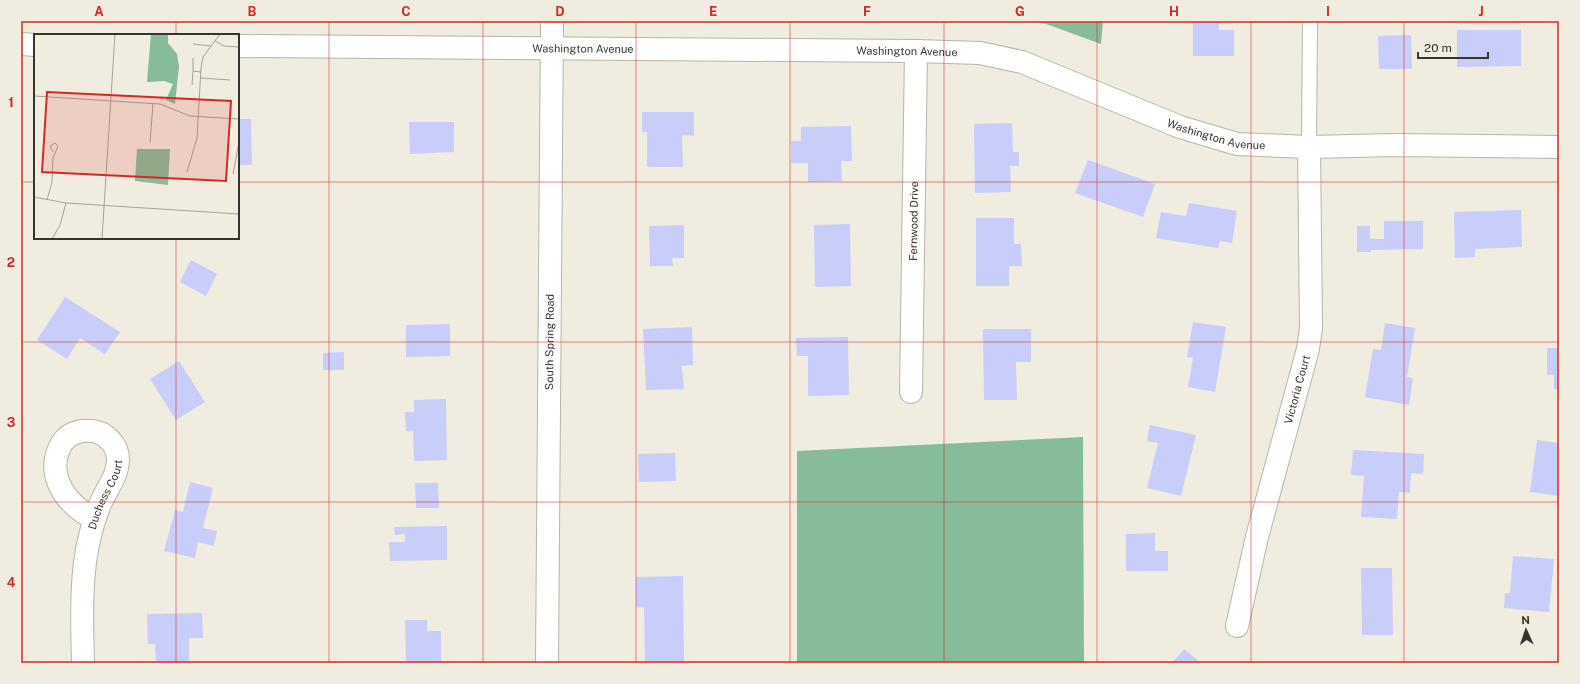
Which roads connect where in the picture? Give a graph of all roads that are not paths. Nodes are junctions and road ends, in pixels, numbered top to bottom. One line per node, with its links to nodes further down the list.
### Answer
1 (552, 21): 6 (street, South Spring Road)
2 (1310, 21): 8 (lane)
3 (21, 44): 4 (street)
4 (34, 45)
5 (239, 46): 6 (street, Washington Avenue)
6 (552, 48): 7 (street, Washington Avenue); 14 (street, South Spring Road)
7 (916, 50): 8 (street, Washington Avenue); 10 (street, Fernwood Drive)
8 (1309, 147): 9 (street, Washington Avenue); 12 (street, Victoria Court)
9 (1559, 147)
10 (910, 392)
11 (84, 513): 13 (street, Duchess Court)
12 (1237, 626)
13 (83, 663)
14 (547, 663)

